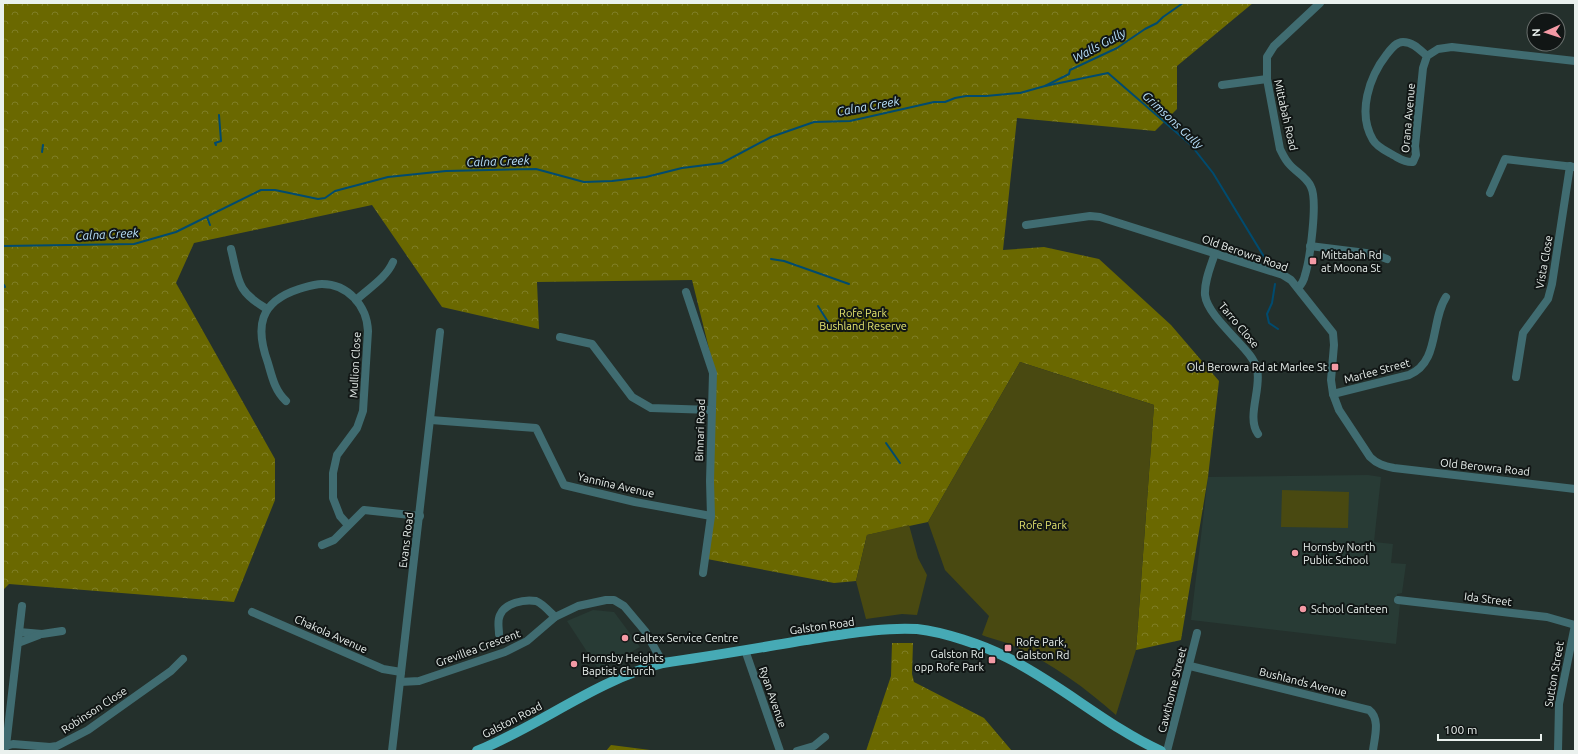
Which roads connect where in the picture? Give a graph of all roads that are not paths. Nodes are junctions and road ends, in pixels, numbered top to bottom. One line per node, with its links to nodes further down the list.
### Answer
1 (1320, 3): 4 (street, Mittabah Road)
2 (1427, 56): 2 (street, Orana Avenue); 3 (street)
3 (1575, 61)
4 (1267, 79): 5 (street); 9 (street, Mittabah Road)
5 (1222, 85)
6 (1572, 167): 7 (street); 21 (street, Vista Close)
7 (1490, 193)
8 (1026, 225): 11 (street, Old Berowra Road)
9 (1310, 246): 12 (street); 14 (street, Mittabah Road)
10 (231, 249): 18 (street)
11 (1215, 253): 14 (street, Old Berowra Road); 26 (street, Tarro Close)
12 (1387, 259)
13 (394, 262): 17 (street)
14 (1298, 288): 22 (street, Old Berowra Road)
15 (686, 292): 24 (street, Binnari Road)
16 (1446, 297): 22 (street, Marlee Street)
17 (356, 300): 18 (street, Mullion Close); 30 (street, Mullion Close)
18 (267, 309): 23 (street)
19 (440, 332): 25 (street, Evans Road)
20 (560, 337): 24 (street)
21 (1516, 376)
22 (1333, 394): 27 (street, Old Berowra Road)
23 (286, 401)
24 (712, 410): 29 (street, Binnari Road)
25 (431, 420): 28 (street, Evans Road); 29 (street, Yannina Avenue)
26 (1258, 434)
27 (1575, 488)
28 (420, 516): 30 (street); 48 (street, Evans Road)
29 (711, 516): 32 (street, Binnari Road)
30 (348, 525): 31 (street)
31 (322, 545)
32 (703, 574)
33 (1398, 600): 37 (street, Ida Street)
34 (22, 606): 39 (street)
35 (252, 612): 48 (street, Chakola Avenue)
36 (555, 617): 42 (street, Grevillea Crescent); 46 (street, Grevillea Crescent); 49 (street, Grevillea Crescent)
37 (1575, 625): 60 (street, Sutton Street)
38 (62, 631): 41 (street)
39 (19, 632): 41 (street); 43 (street)
40 (1197, 633): 47 (street, Cawthorne Street)
41 (42, 634): 43 (street)
42 (499, 634)
43 (18, 643): 51 (street)
44 (745, 650): 46 (main road, Galston Road); 52 (main road, Galston Road); 55 (street, Ryan Avenue)
45 (183, 659): 51 (street, Robinson Close)
46 (663, 663): 54 (main road, Galston Road)
47 (1190, 666): 58 (street, Cawthorne Street); 59 (street, Bushlands Avenue)
48 (401, 672): 49 (street, Evans Road)
49 (400, 682): 53 (street, Evans Road)
50 (825, 737): 56 (street)
51 (5, 749)
52 (1150, 749): 57 (main road, Galston Road)
53 (392, 751)
54 (477, 751)
55 (780, 751)
56 (797, 751)
57 (1161, 751)
58 (1168, 751)
59 (1373, 751)
60 (1558, 751)

